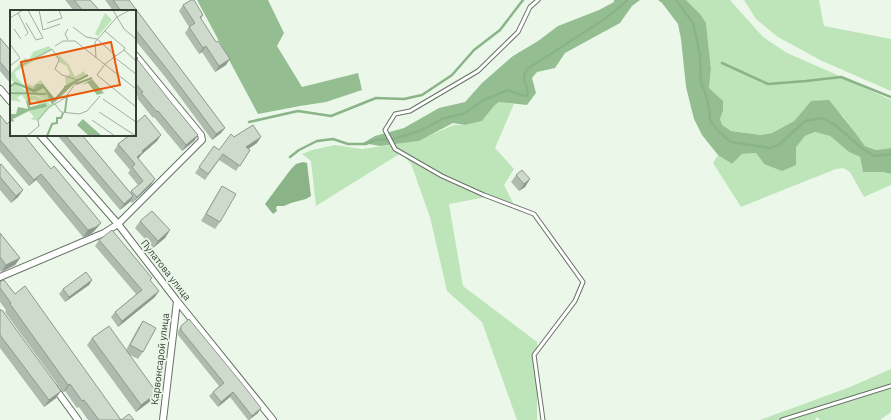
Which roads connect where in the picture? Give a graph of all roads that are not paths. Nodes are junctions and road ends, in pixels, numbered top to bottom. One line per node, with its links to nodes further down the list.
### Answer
1 (538, 0): 14 (lane)
2 (136, 56): 6 (street)
3 (0, 89): 4 (street)
4 (10, 101)
5 (41, 136): 6 (street, Пулатова улица)
6 (118, 224): 7 (street); 8 (street, Пулатова улица)
7 (0, 277)
8 (177, 301): 12 (street, Карвонсарой улица); 13 (street, Пулатова улица)
9 (51, 382): 11 (street)
10 (891, 386): 15 (lane)
11 (78, 420)
12 (163, 420)
13 (273, 420)
14 (543, 420)
15 (782, 420)

